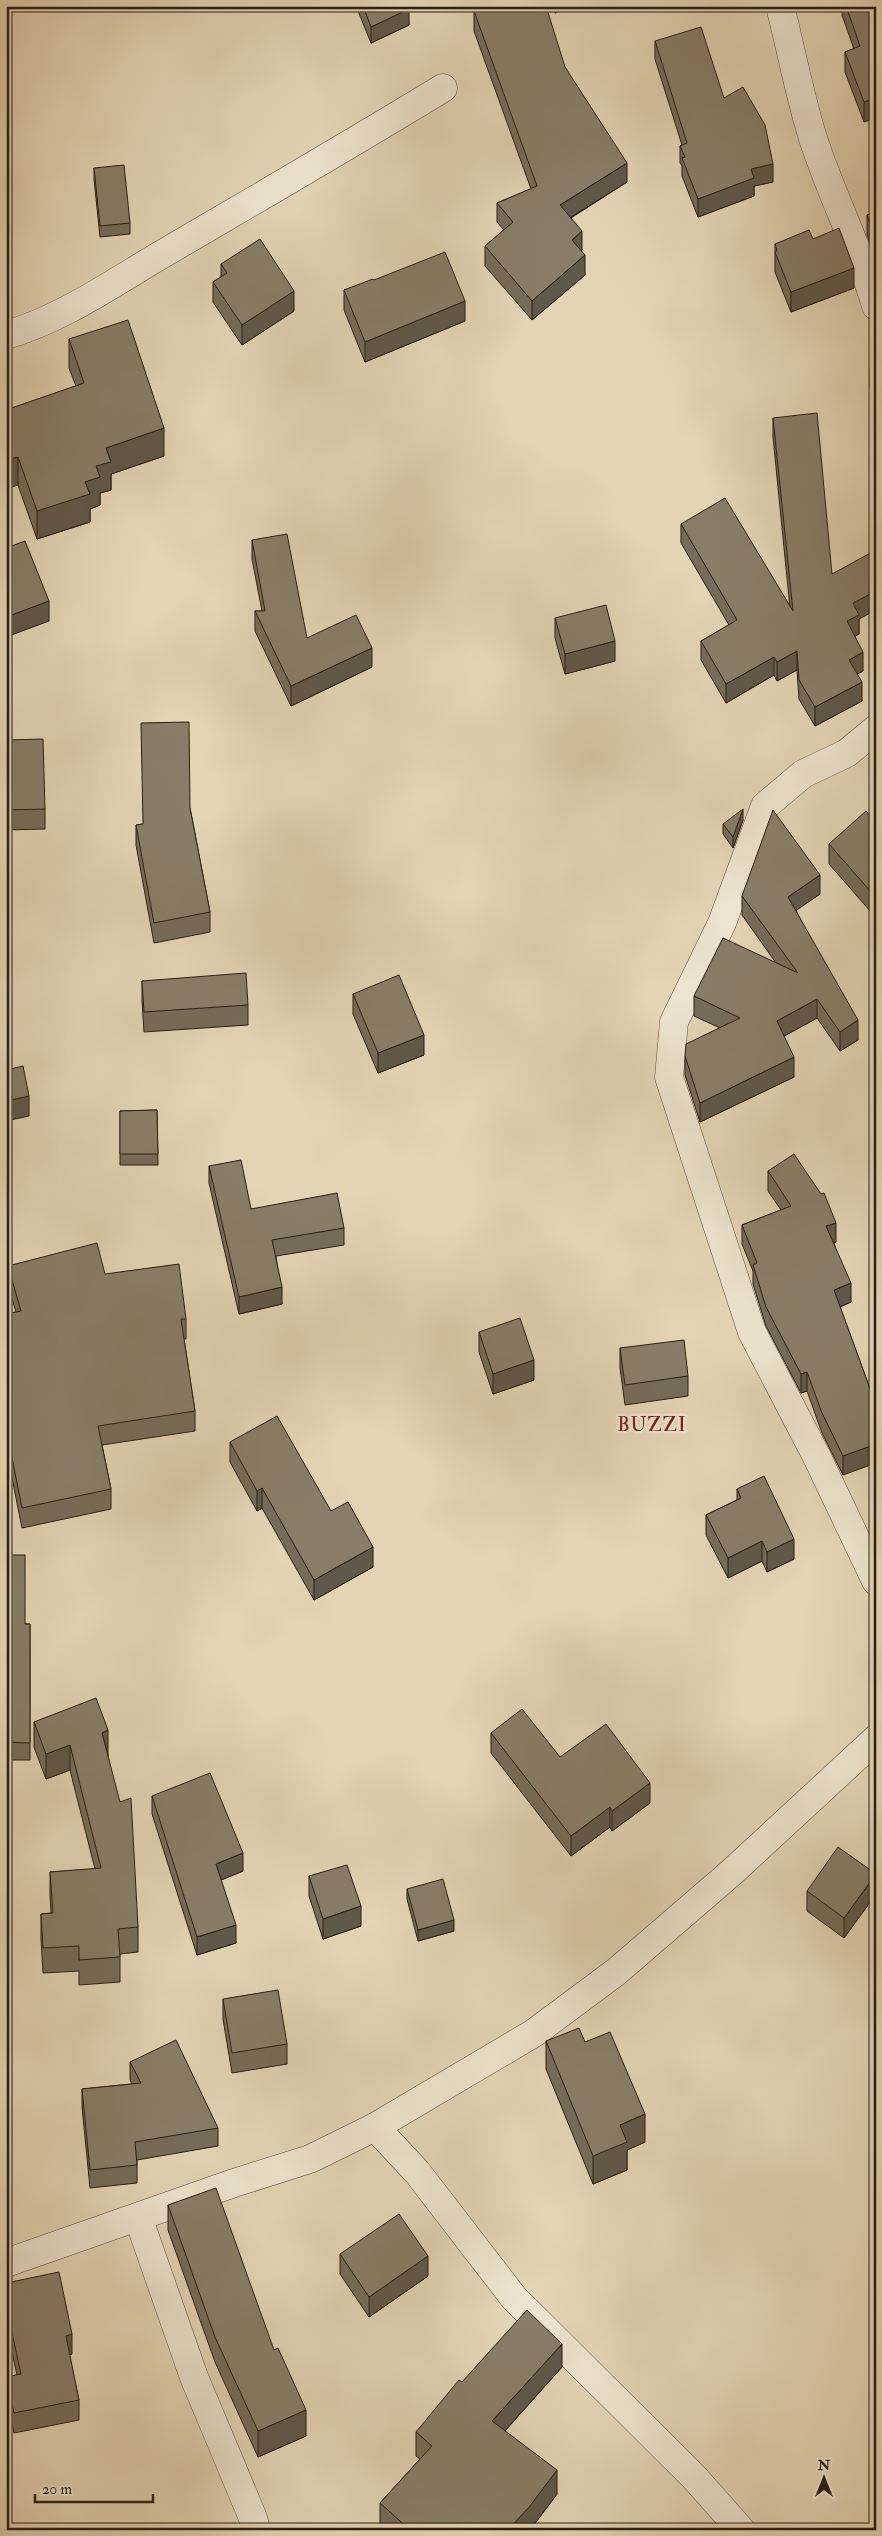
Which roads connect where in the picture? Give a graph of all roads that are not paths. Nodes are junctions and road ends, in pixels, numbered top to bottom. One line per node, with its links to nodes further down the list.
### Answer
1 (780, 6): 3 (street)
2 (443, 88): 4 (street)
3 (876, 306)
4 (6, 335)
5 (876, 729): 6 (street)
6 (876, 1582)
7 (876, 1739): 8 (street)
8 (375, 2127): 9 (street); 12 (street)
9 (138, 2216): 10 (street); 11 (street)
10 (6, 2263)
11 (256, 2530)
12 (741, 2530)

